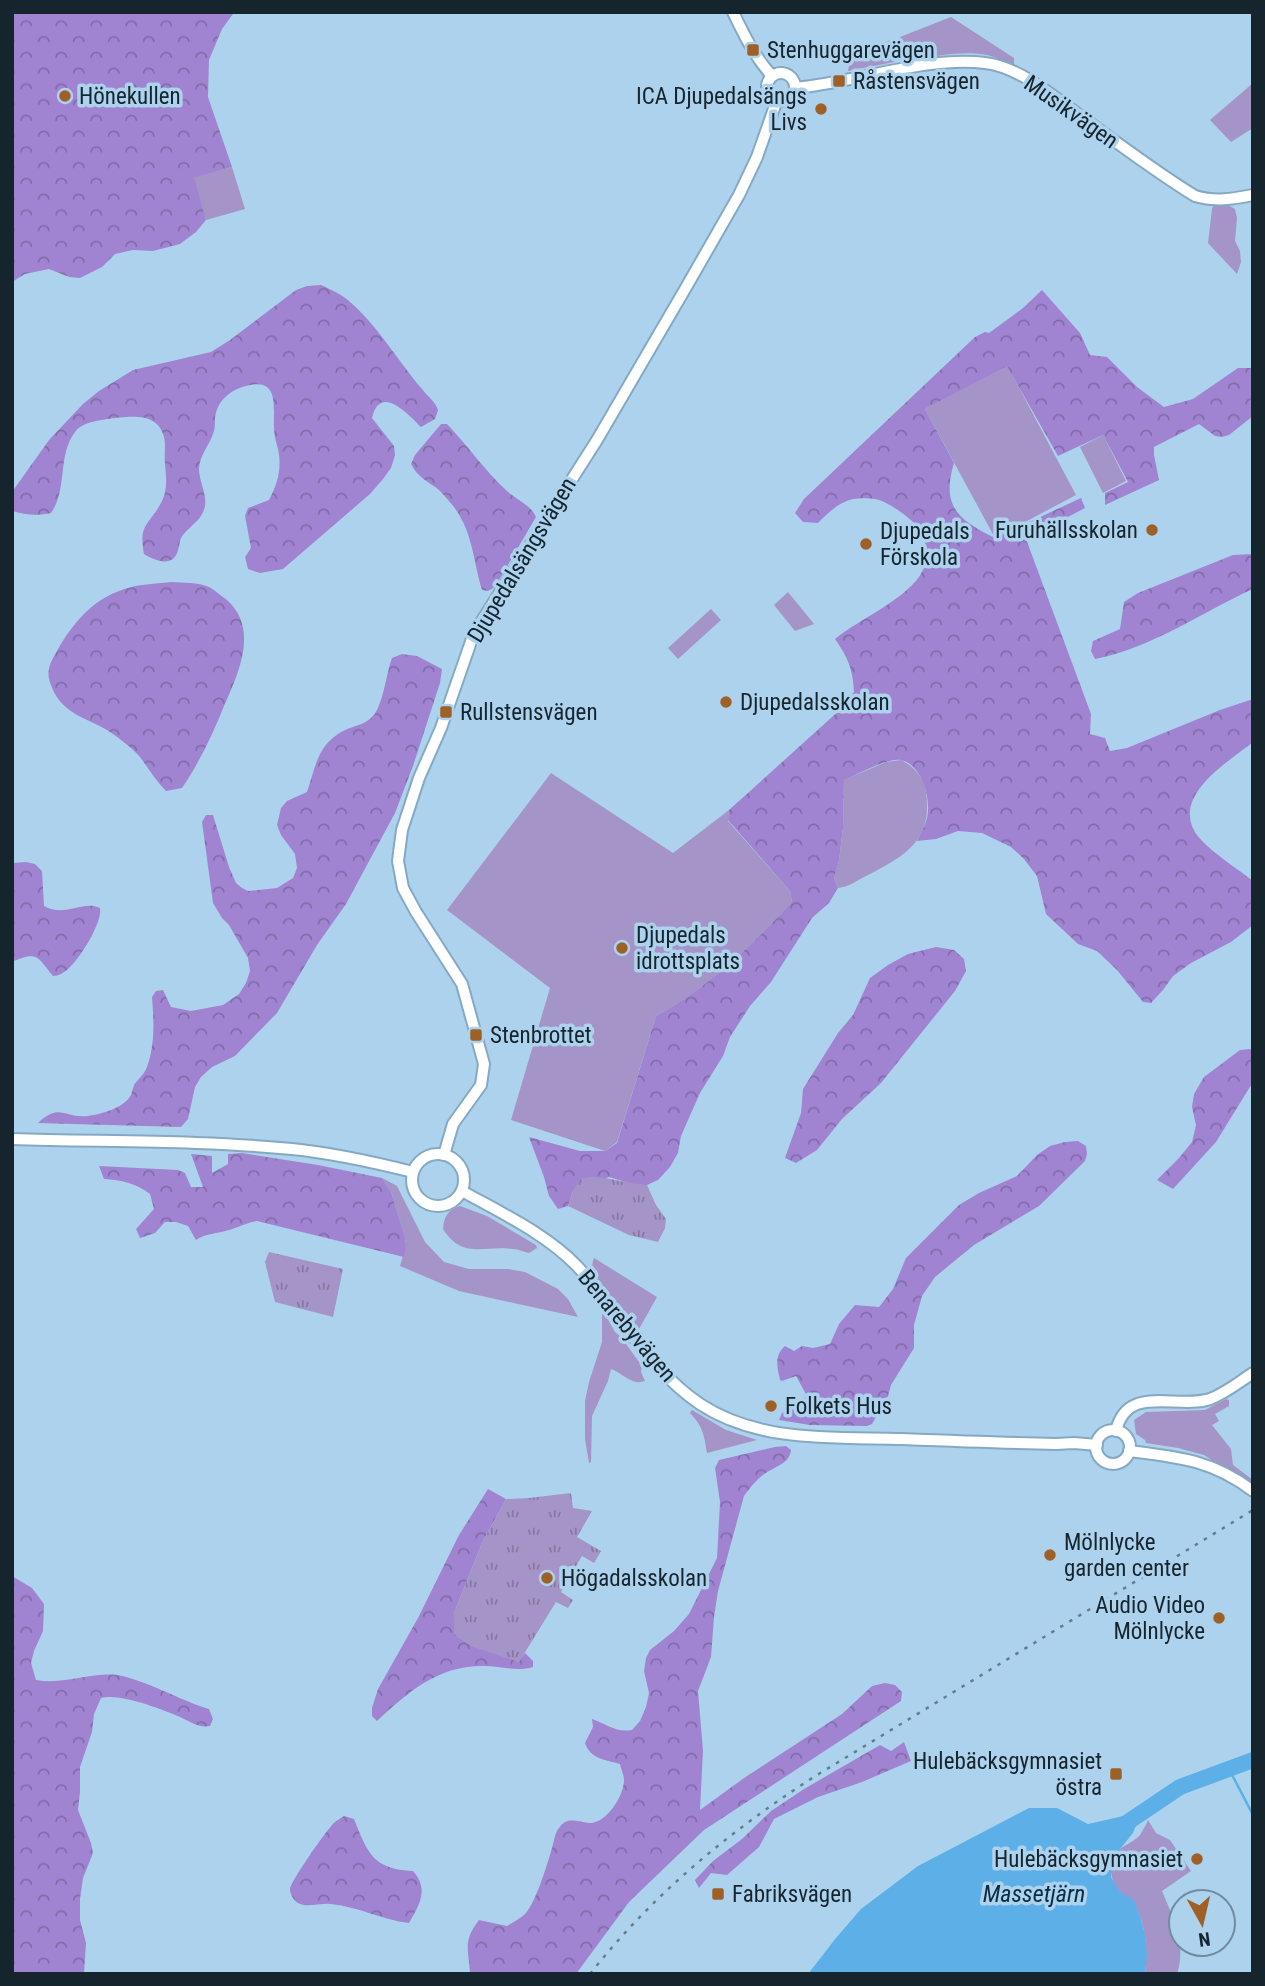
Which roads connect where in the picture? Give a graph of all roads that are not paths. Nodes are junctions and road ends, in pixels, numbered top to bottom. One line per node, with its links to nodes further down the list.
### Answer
1 (733, 12): 2 (street)
2 (772, 76): 3 (street); 4 (street)
3 (795, 88): 4 (street, Musikvägen); 5 (street, Musikvägen)
4 (777, 100): 7 (street, Djupedalsängsvägen)
5 (1253, 195)
6 (12, 1139): 8 (street)
7 (444, 1155): 8 (street); 9 (street)
8 (413, 1172): 9 (street)
9 (462, 1191): 12 (street, Benarebyvägen)
10 (1253, 1373): 11 (street)
11 (1116, 1431): 12 (street); 13 (street)
12 (1097, 1445): 13 (street)
13 (1129, 1451): 14 (street)
14 (1253, 1491)

